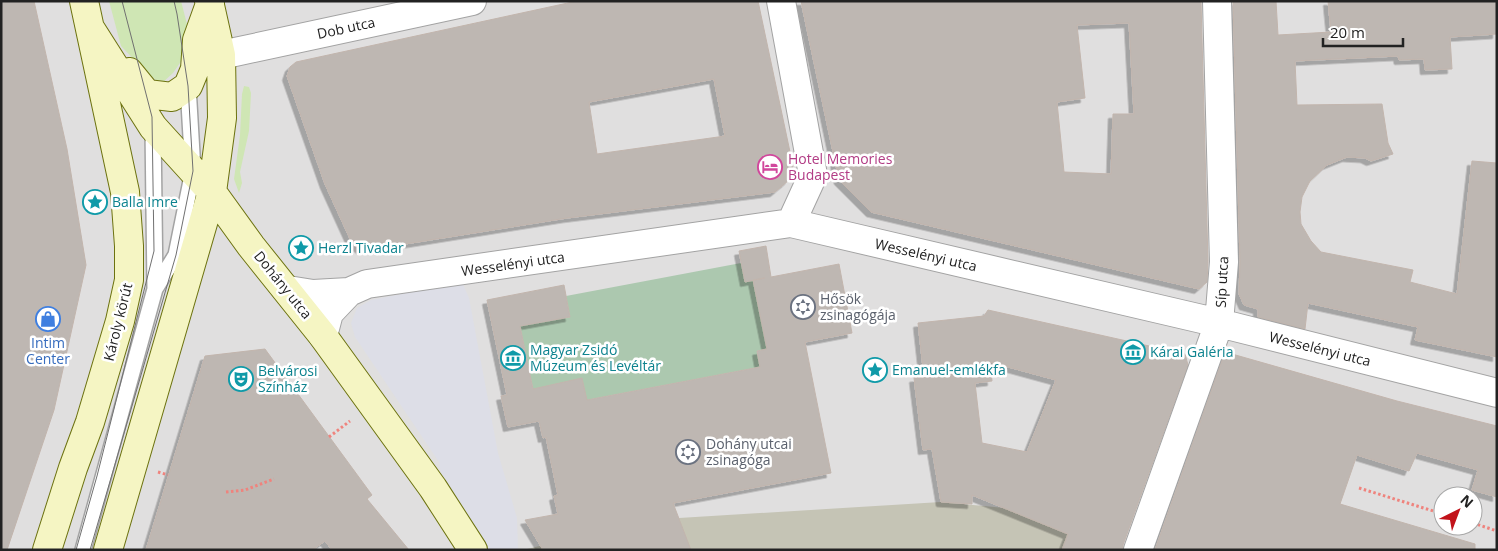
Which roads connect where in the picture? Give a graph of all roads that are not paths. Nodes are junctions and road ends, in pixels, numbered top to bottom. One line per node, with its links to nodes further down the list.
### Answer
1 (84, 1): 6 (main road, Károly körút)
2 (472, 1): 7 (street, Dob utca)
3 (781, 1): 12 (street)
4 (1217, 1): 16 (street, Síp utca)
5 (210, 2): 7 (main road); 8 (main road)
6 (90, 28): 8 (main road); 9 (main road, Károly körút); 19 (main road, Károly körút)
7 (221, 55): 11 (main road)
8 (188, 86): 10 (lane, Károly körút)
9 (153, 127): 10 (main road, Károly körút); 13 (lane, Károly körút)
10 (193, 171): 11 (main road, Károly körút); 13 (lane, Károly körút)
11 (212, 192): 14 (main road, Dohány utca); 21 (main road)
12 (791, 223): 15 (street, Wesselényi utca); 16 (street, Wesselényi utca)
13 (155, 290): 20 (lane, Károly körút)
14 (288, 290): 15 (street, Wesselényi utca); 17 (main road, Dohány utca)
15 (349, 292): 17 (street, Wesselényi utca)
16 (1219, 323): 18 (street, Wesselényi utca); 23 (street, Síp utca)
17 (323, 336): 22 (main road, Dohány utca)
18 (1497, 394)
19 (46, 550)
20 (83, 550)
21 (108, 550)
22 (473, 550)
23 (1138, 550)

